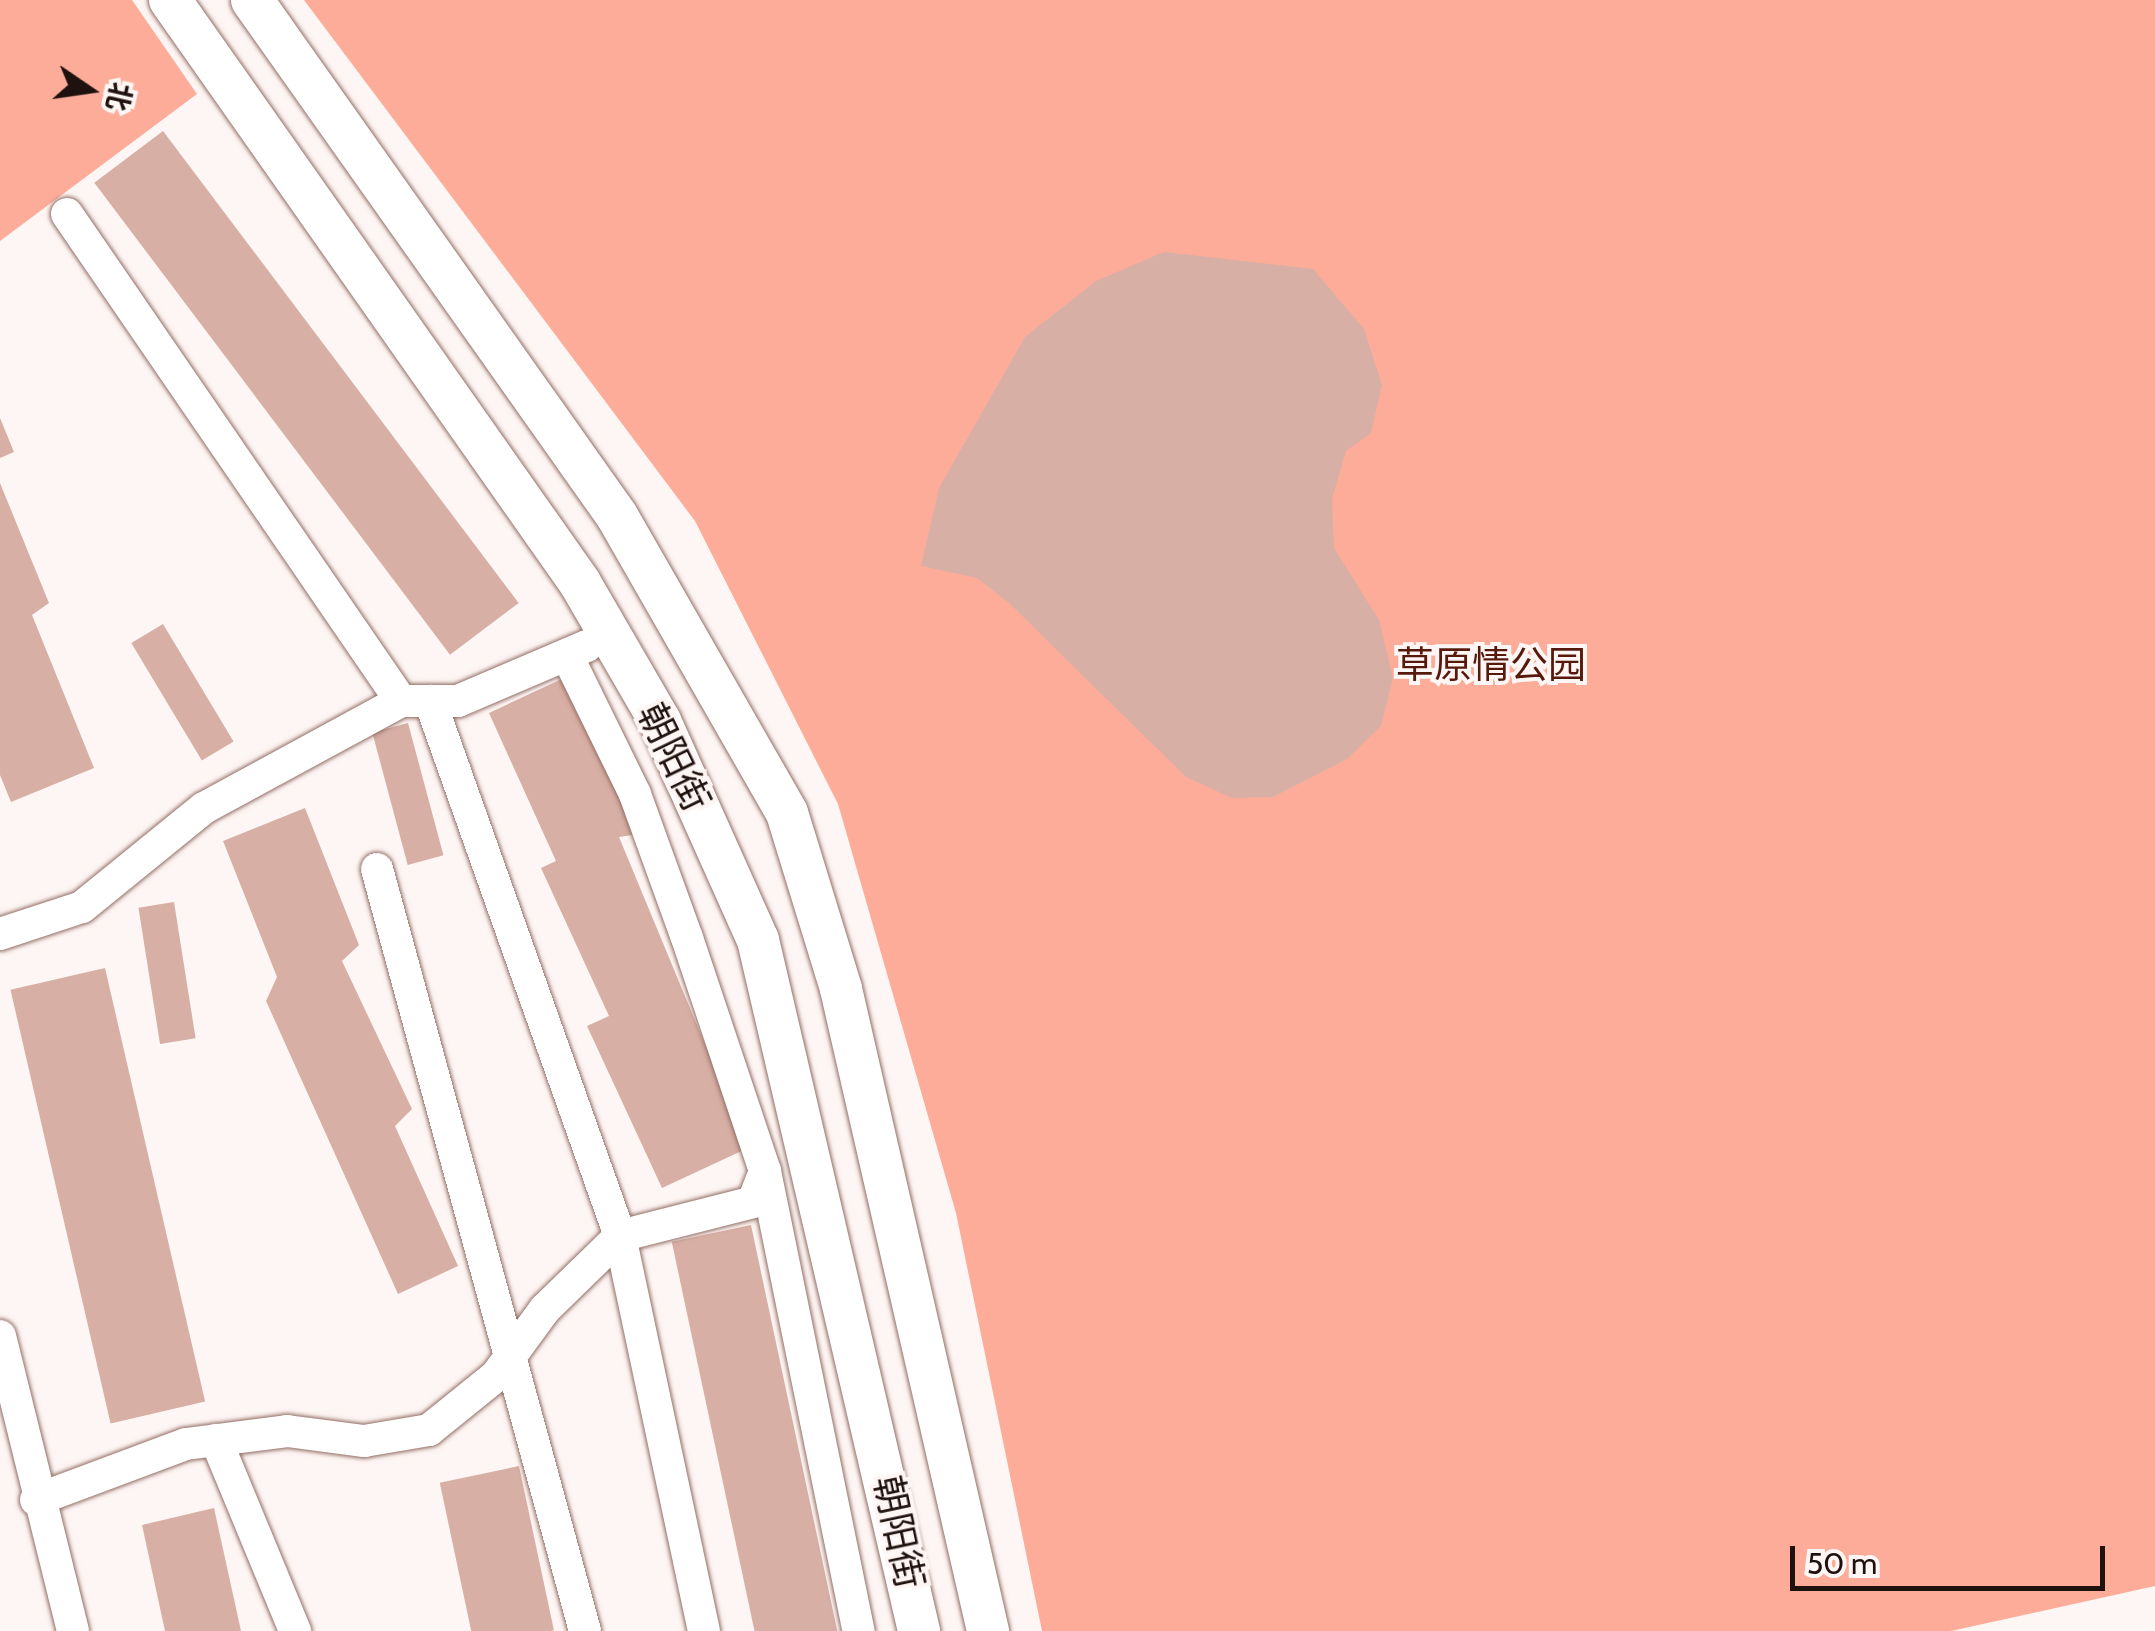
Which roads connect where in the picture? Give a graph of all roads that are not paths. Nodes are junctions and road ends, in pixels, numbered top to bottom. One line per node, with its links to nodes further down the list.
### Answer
1 (170, 0): 4 (street, 朝阳街)
2 (252, 0): 21 (street, 朝阳街)
3 (68, 214): 6 (street)
4 (610, 636): 5 (street); 20 (street, 朝阳街)
5 (567, 654): 6 (street); 9 (street)
6 (416, 701): 8 (street); 10 (street)
7 (377, 869): 12 (street)
8 (0, 934)
9 (765, 1171): 10 (street); 19 (street)
10 (620, 1236): 12 (street); 18 (street)
11 (0, 1336): 14 (street)
12 (510, 1357): 13 (street); 17 (street)
13 (216, 1440): 14 (street); 16 (street)
14 (36, 1500): 15 (street)
15 (73, 1631)
16 (295, 1631)
17 (585, 1631)
18 (704, 1631)
19 (859, 1631)
20 (919, 1631)
21 (988, 1631)

